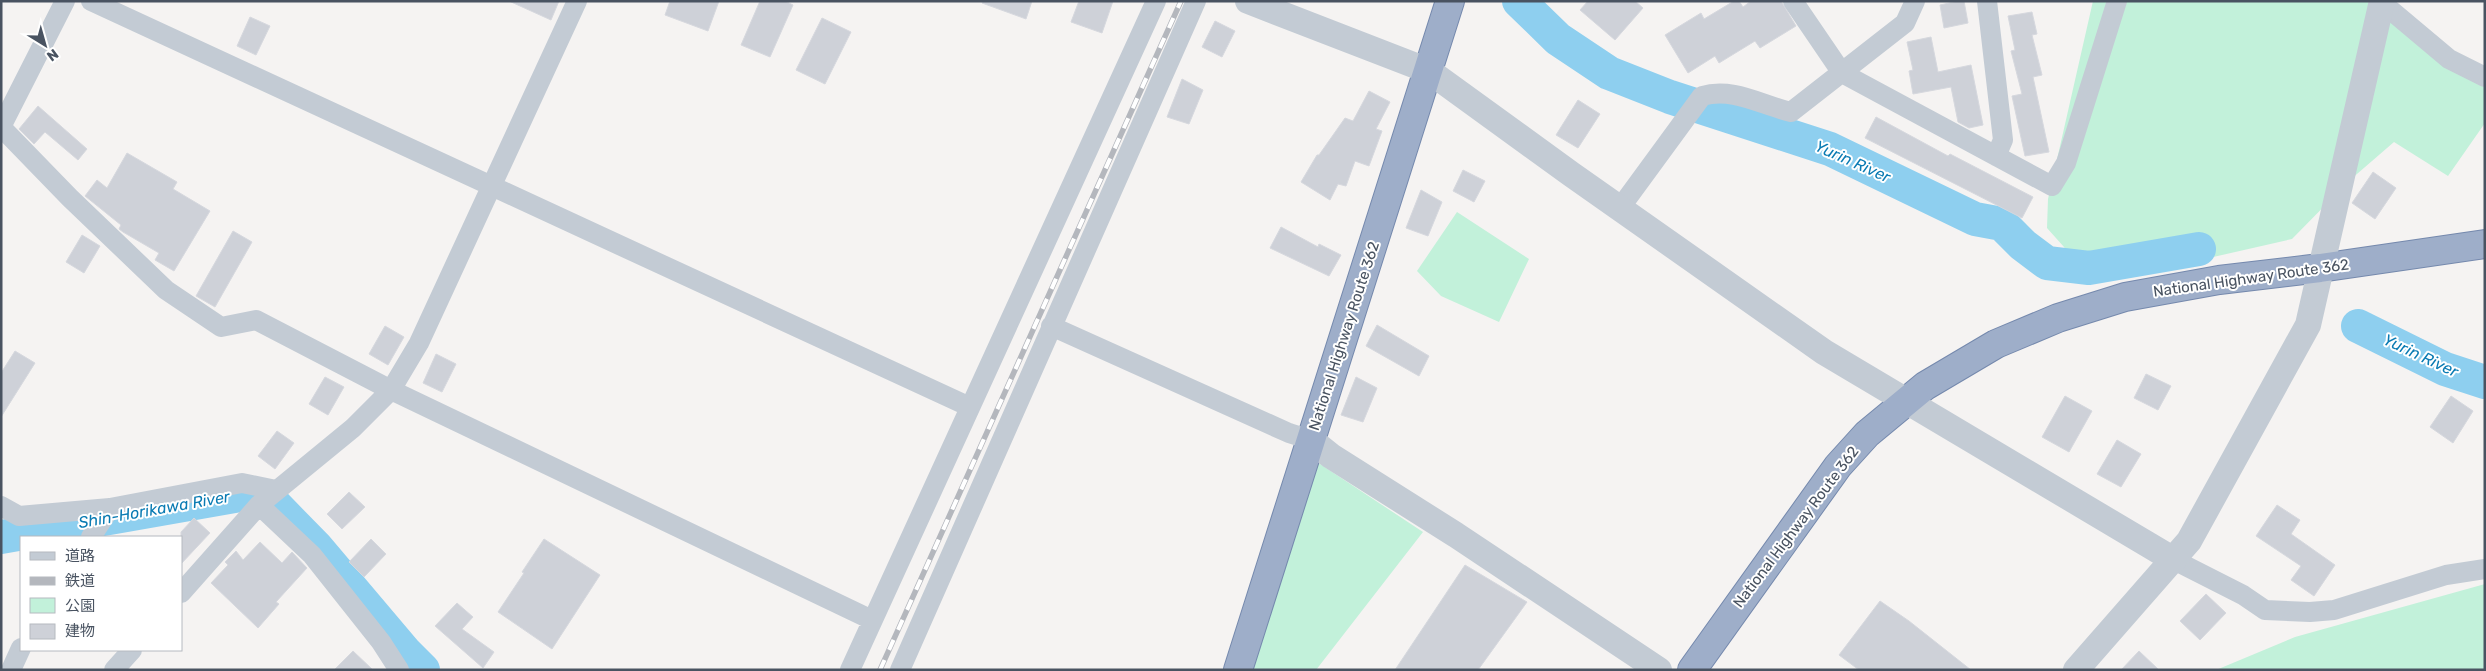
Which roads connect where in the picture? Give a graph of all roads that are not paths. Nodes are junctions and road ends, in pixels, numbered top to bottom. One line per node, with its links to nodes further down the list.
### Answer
1 (65, 1): 22 (street)
2 (91, 1): 17 (street)
3 (577, 1): 17 (street)
4 (1156, 1): 24 (street)
5 (1196, 1): 21 (street)
6 (1248, 1): 13 (street)
7 (1450, 1): 13 (highway, National Highway Route 362)
8 (1793, 1): 14 (street)
9 (1915, 1): 14 (street)
10 (1987, 1): 16 (street)
11 (2117, 1): 16 (street)
12 (2381, 2): 15 (street); 20 (street)
13 (1429, 71): 18 (street); 25 (highway, National Highway Route 362)
14 (1842, 73): 16 (street); 18 (street)
15 (2485, 76)
16 (1996, 156)
17 (493, 186): 22 (street); 24 (street)
18 (1620, 208): 23 (street)
19 (2485, 244): 20 (highway, National Highway Route 362)
20 (2320, 268): 23 (highway, National Highway Route 362); 31 (street)
21 (1051, 326): 25 (street); 37 (street)
22 (392, 390): 26 (street); 34 (street)
23 (1907, 400): 31 (street); 44 (highway, National Highway Route 362)
24 (970, 407): 34 (street)
25 (1311, 440): 42 (highway, National Highway Route 362); 43 (street)
26 (276, 490): 27 (street); 29 (street)
27 (259, 505): 33 (street); 40 (street)
28 (1, 506): 29 (street)
29 (109, 509): 30 (street)
30 (93, 534)
31 (2174, 560): 32 (street); 45 (street)
32 (2485, 569)
33 (182, 592)
34 (872, 620): 41 (street)
35 (20, 650): 38 (street)
36 (131, 651): 39 (street)
37 (907, 668)
38 (11, 670)
39 (114, 670)
40 (399, 670)
41 (850, 670)
42 (1238, 670)
43 (1659, 670)
44 (1692, 670)
45 (2076, 670)

